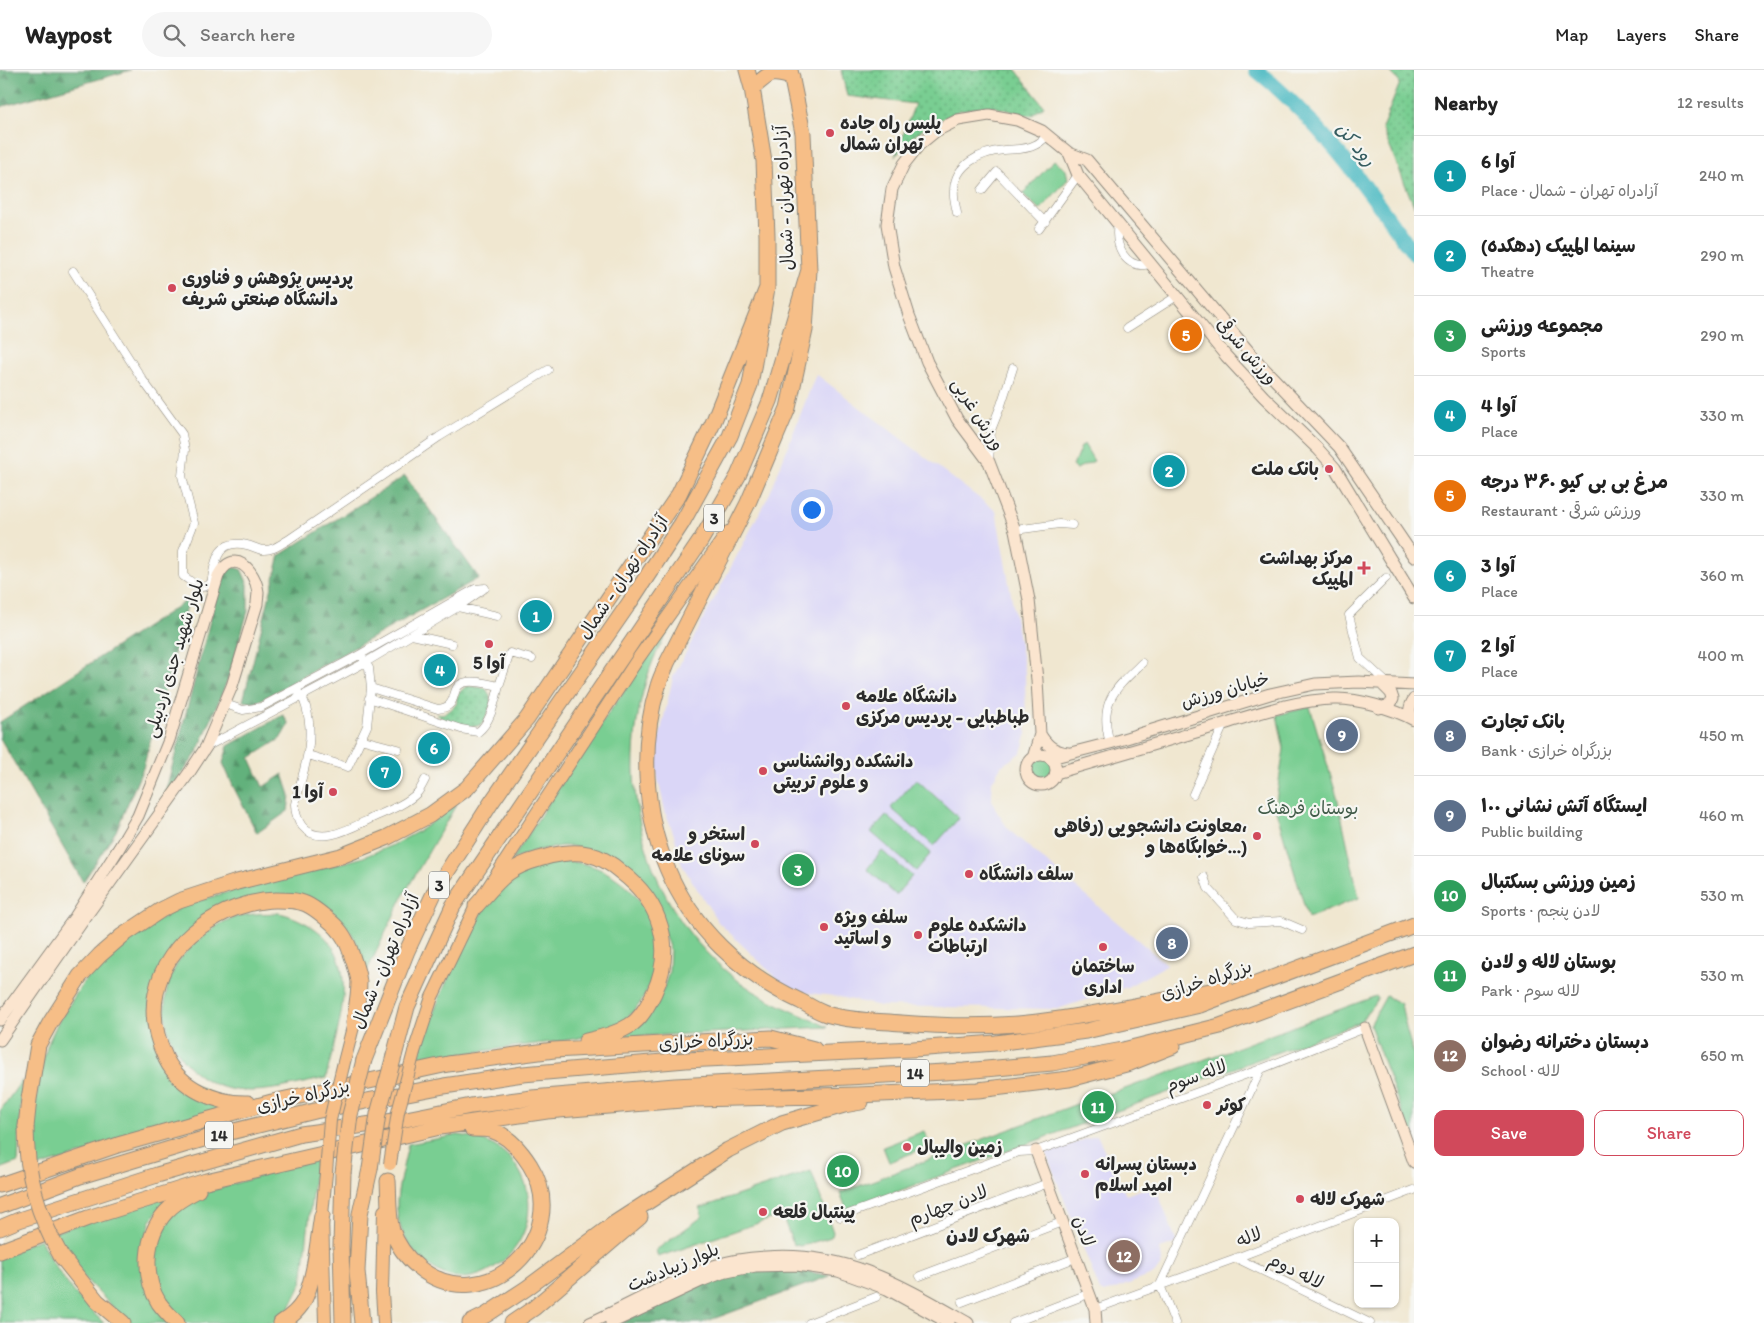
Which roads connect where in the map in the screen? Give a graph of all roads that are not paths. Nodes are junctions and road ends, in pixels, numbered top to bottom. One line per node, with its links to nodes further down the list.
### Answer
1 (746, 70): 3 (highway, آزادراه تهران - شمال / 3)
2 (791, 74): 3 (highway); 13 (highway, آزادراه تهران - شمال / 3)
3 (752, 88): 14 (highway, آزادراه تهران - شمال / 3)
4 (958, 120): 5 (street, ورزش شرقی); 19 (street, ورزش غربی)
5 (1048, 135): 6 (street, ورزش شرقی); 9 (street)
6 (1069, 153): 7 (street, ورزش شرقی); 23 (street)
7 (1078, 175): 10 (street); 15 (street, ورزش شرقی)
8 (982, 190): 10 (street)
9 (957, 213)
10 (1045, 222): 11 (street)
11 (1039, 229)
12 (73, 270): 25 (street)
13 (809, 270): 20 (highway); 104 (highway, آزادراه تهران - شمال / 3, bridge)
14 (767, 288): 99 (highway, bridge); 103 (highway, آزادراه تهران - شمال / 3, bridge)
15 (1177, 296): 16 (street); 26 (street, ورزش شرقی)
16 (1127, 328)
17 (1013, 368): 19 (street)
18 (548, 370): 25 (street)
19 (988, 462): 22 (street, ورزش غربی)
20 (748, 503): 60 (main road); 64 (highway)
21 (1072, 525): 22 (street)
22 (1015, 530): 47 (street, ورزش غربی)
23 (1414, 557)
24 (1386, 578): 35 (street)
25 (214, 580): 43 (street, بلوار شهید جدی اردبیلی); 65 (street, بلوار شهید جدی اردبیلی)
26 (1414, 598)
27 (458, 607): 28 (street); 29 (street); 31 (street)
28 (497, 616)
29 (412, 635): 30 (street); 33 (street)
30 (452, 644)
31 (361, 654): 33 (street); 39 (street)
32 (532, 658): 37 (street)
33 (366, 662): 38 (street); 40 (street)
34 (1142, 663): 49 (street)
35 (1385, 684): 36 (street, خیابان ورزش); 44 (street); 49 (street, خیابان ورزش)
36 (1414, 685)
37 (499, 686): 38 (street); 41 (street)
38 (370, 688): 41 (street)
39 (295, 689): 40 (street); 43 (street)
40 (302, 696): 50 (street); 53 (street)
41 (370, 698): 48 (street)
42 (1414, 698): 45 (street)
43 (225, 704): 50 (street, بلوار شهید جدی اردبیلی)
44 (1380, 708): 45 (street, خیابان ورزش); 46 (street, خیابان ورزش)
45 (1414, 720)
46 (1224, 724): 56 (street, خیابان ورزش); 58 (street)
47 (1040, 734): 52 (street); 54 (street, ورزش غربی)
48 (360, 739): 51 (street); 53 (street)
49 (1110, 743): 52 (street, خیابان ورزش)
50 (206, 747): 69 (street, بلوار شهید جدی اردبیلی)
51 (398, 749)
52 (1072, 754): 55 (street, خیابان ورزش)
53 (308, 755): 57 (street)
54 (1033, 758): 55 (street); 56 (street)
55 (1050, 758): 56 (street)
56 (1056, 773)
57 (425, 780)
58 (1193, 794)
59 (1204, 876): 62 (street)
60 (476, 906): 70 (highway); 80 (main road, bridge)
61 (1414, 925): 64 (highway, بزرگراه خرازی / 14)
62 (1302, 930)
63 (1414, 954): 67 (highway, بزرگراه خرازی / 14)
64 (1270, 978): 71 (highway, بزرگراه خرازی / 14)
65 (0, 1020)
66 (354, 1023): 74 (highway); 85 (main road, bridge)
67 (1220, 1026): 73 (highway); 88 (highway, بزرگراه خرازی / 14)
68 (1365, 1028): 72 (street, لاله سوم); 77 (street)
69 (0, 1040)
70 (554, 1050): 71 (highway); 74 (highway)
71 (830, 1053): 84 (highway, بزرگراه خرازی / 14)
72 (1261, 1069): 76 (street, لاله سوم); 94 (street)
73 (917, 1092): 75 (highway); 78 (highway)
74 (272, 1102): 82 (highway)
75 (440, 1127): 79 (highway); 80 (highway)
76 (1036, 1151): 81 (street, لادن); 86 (street, لاله سوم)
77 (1414, 1162)
78 (692, 1172): 106 (highway); 107 (highway)
79 (229, 1175): 89 (highway); 100 (highway)
80 (388, 1181): 105 (main road)
81 (1048, 1183): 87 (street, لادن); 90 (street, لادن چهارم)
82 (0, 1185)
83 (1414, 1190): 92 (street, لاله)
84 (0, 1206)
85 (322, 1215): 101 (highway); 102 (main road)
86 (840, 1218)
87 (1062, 1222): 91 (street, لادن); 93 (street)
88 (0, 1228)
89 (0, 1250)
90 (858, 1255)
91 (1075, 1258): 95 (street, لادن); 97 (street)
92 (1236, 1258): 94 (street, لاله); 117 (street, لاله دوم)
93 (920, 1276)
94 (1160, 1286): 98 (street, لاله); 116 (street)
95 (1088, 1294): 98 (street, لادن); 113 (street)
96 (876, 1297): 110 (street)
97 (962, 1302)
98 (1095, 1310): 114 (street); 115 (street, لادن)
99 (123, 1323)
100 (177, 1323)
101 (281, 1323)
102 (325, 1323)
103 (343, 1323)
104 (362, 1323)
105 (384, 1323)
106 (470, 1323)
107 (512, 1323)
108 (590, 1323): 112 (street, بلوار زیبادشت)
109 (612, 1323): 111 (street, بلوار زیبادشت)
110 (809, 1323)
111 (949, 1323)
112 (968, 1323)
113 (1013, 1323)
114 (1087, 1323)
115 (1096, 1323)
116 (1174, 1323)
117 (1370, 1323)

